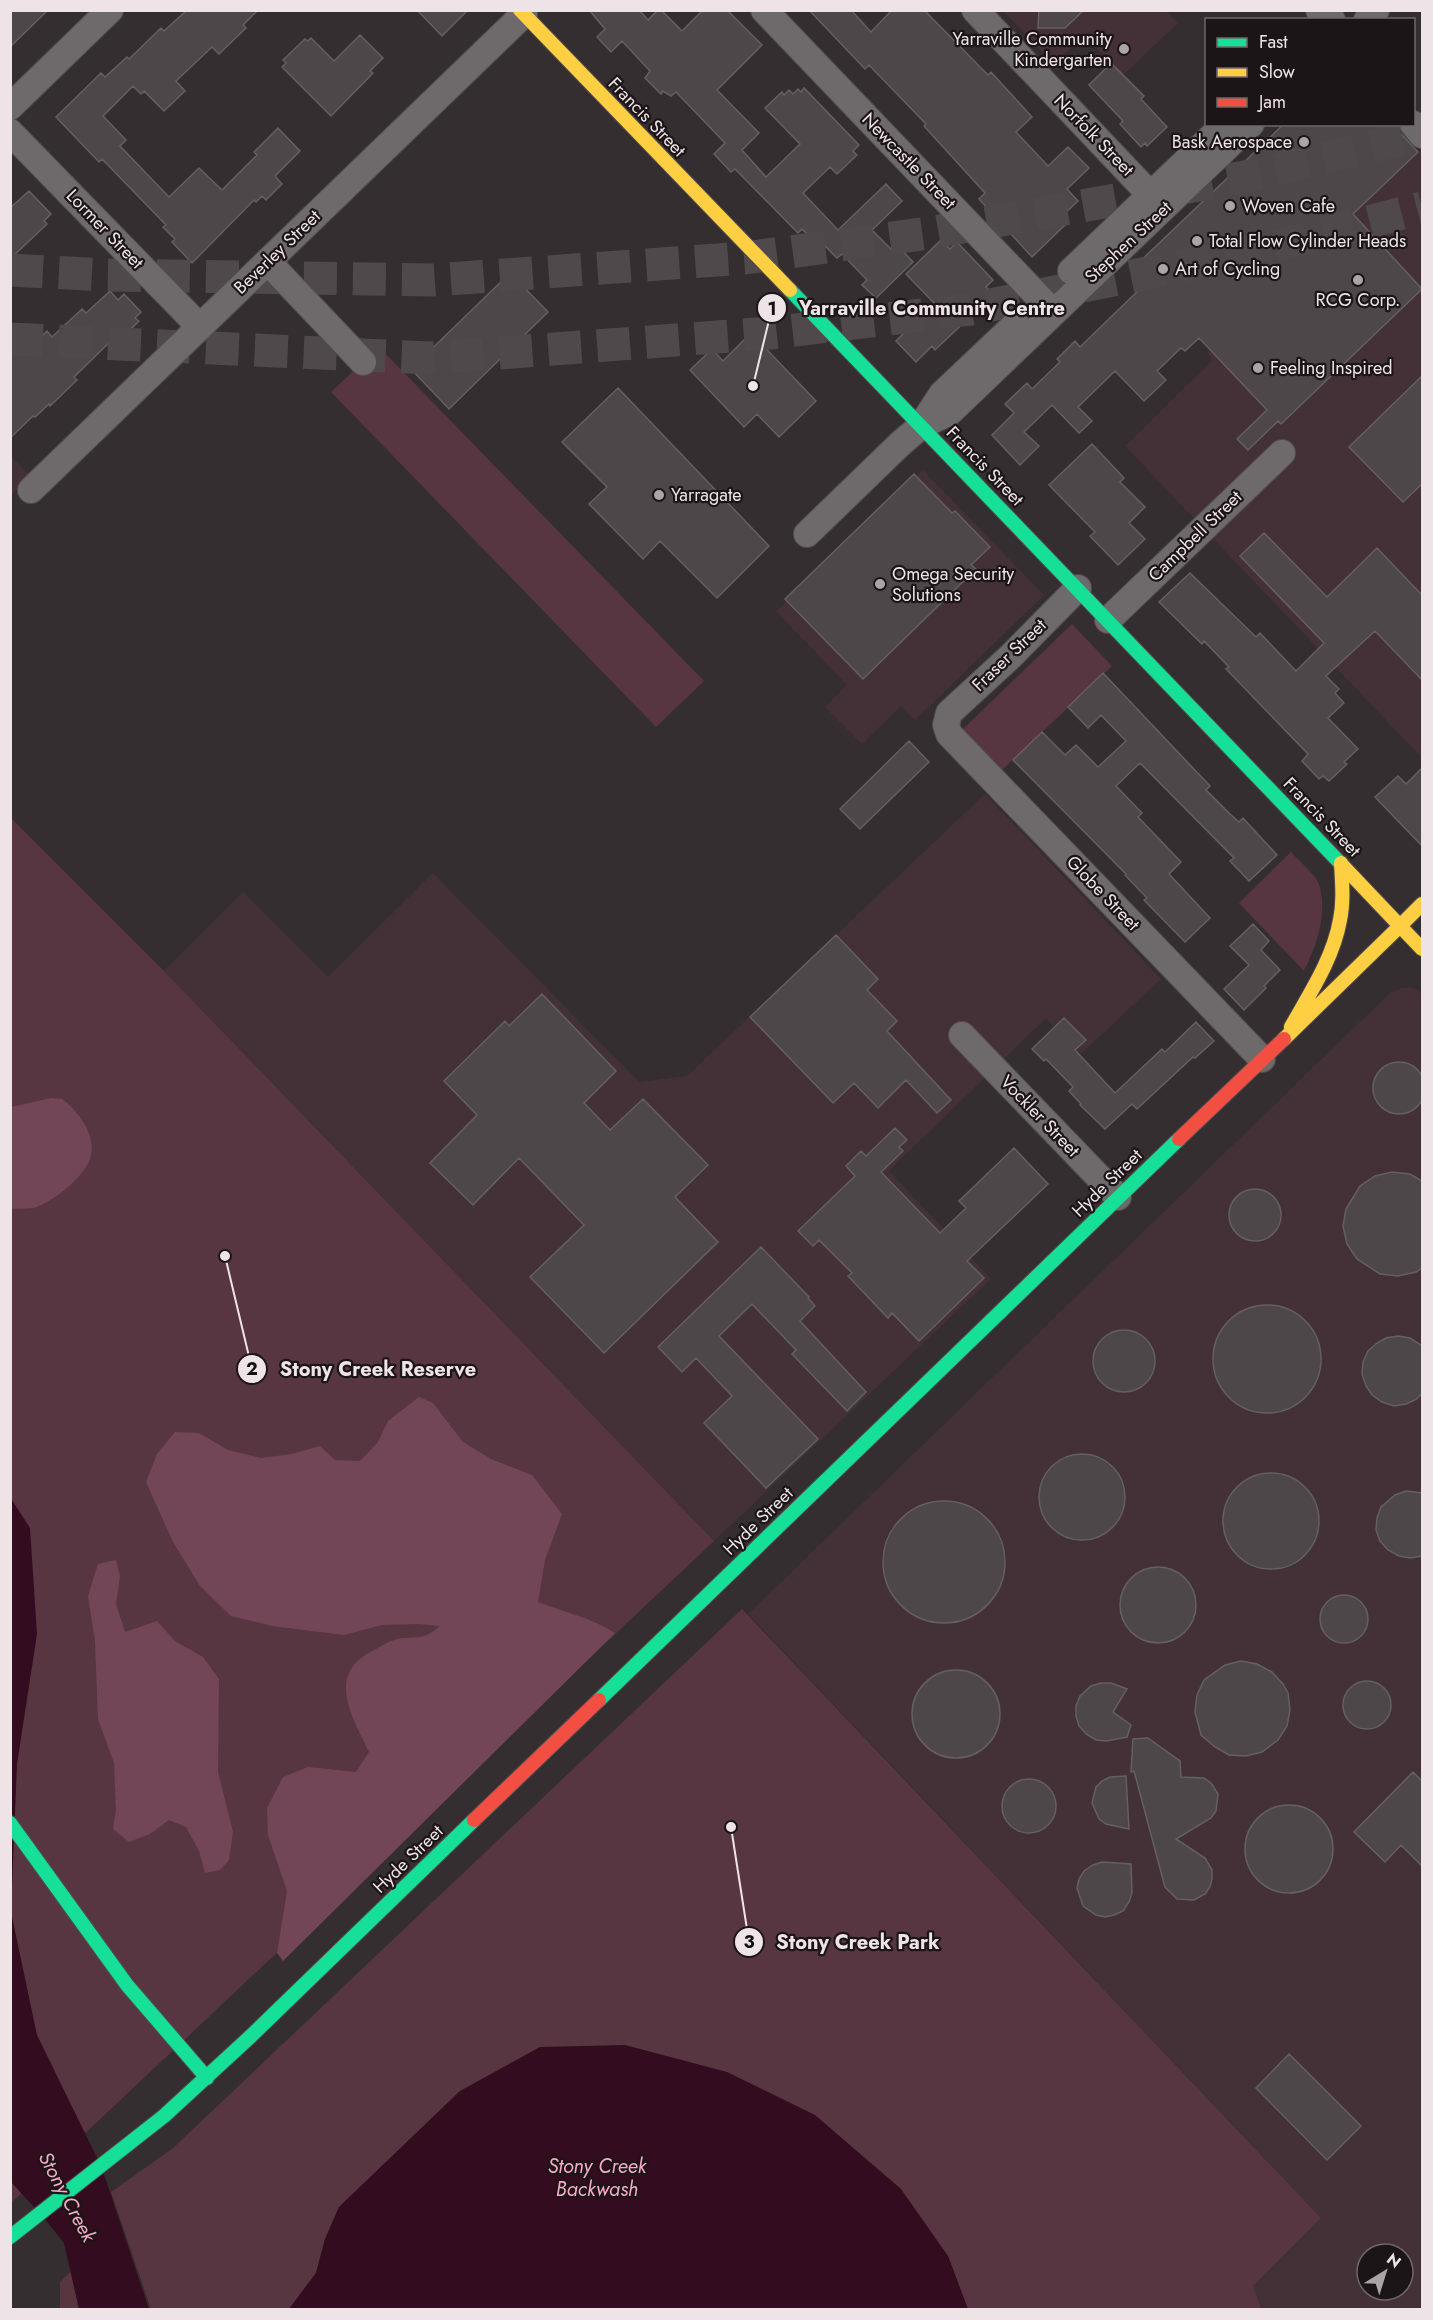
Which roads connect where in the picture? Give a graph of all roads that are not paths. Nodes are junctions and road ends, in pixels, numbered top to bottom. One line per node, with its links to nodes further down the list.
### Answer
1 (110, 10): 5 (street)
2 (764, 10): 11 (street, Newcastle Street)
3 (975, 10): 9 (street, Norfolk Street)
4 (522, 12): 10 (street, Beverley Street); 14 (main road, Francis Street)
5 (10, 107)
6 (1223, 126): 9 (street, Stephen Street)
7 (1249, 126): 9 (street, Stephen Street)
8 (10, 132): 12 (street, Lormer Street)
9 (1157, 201): 11 (street, Stephen Street)
10 (268, 262): 12 (street, Beverley Street); 13 (street)
11 (1048, 306): 14 (street, Stephen Street)
12 (200, 327): 16 (street, Beverley Street)
13 (363, 362)
14 (921, 426): 17 (street, Stephen Street); 18 (main road, Francis Street)
15 (1282, 453): 19 (street, Campbell Street)
16 (31, 490)
17 (807, 534)
18 (1078, 588): 19 (main road, Francis Street); 20 (street, Fraser Street)
19 (1108, 620): 21 (main road, Francis Street)
20 (946, 725): 27 (street, Globe Street)
21 (1341, 863): 23 (main road, Francis Street); 26 (main road)
22 (1422, 904): 23 (main road, Hyde Street)
23 (1400, 926): 24 (main road, Francis Street); 26 (main road, Hyde Street)
24 (1422, 949)
25 (962, 1035): 28 (street, Vockler Street)
26 (1285, 1037): 27 (main road, Hyde Street)
27 (1262, 1059): 28 (main road, Hyde Street)
28 (1118, 1197): 30 (main road, Hyde Street)
29 (10, 1823): 30 (main road)
30 (207, 2078): 31 (main road, Hyde Street)
31 (12, 2237)

